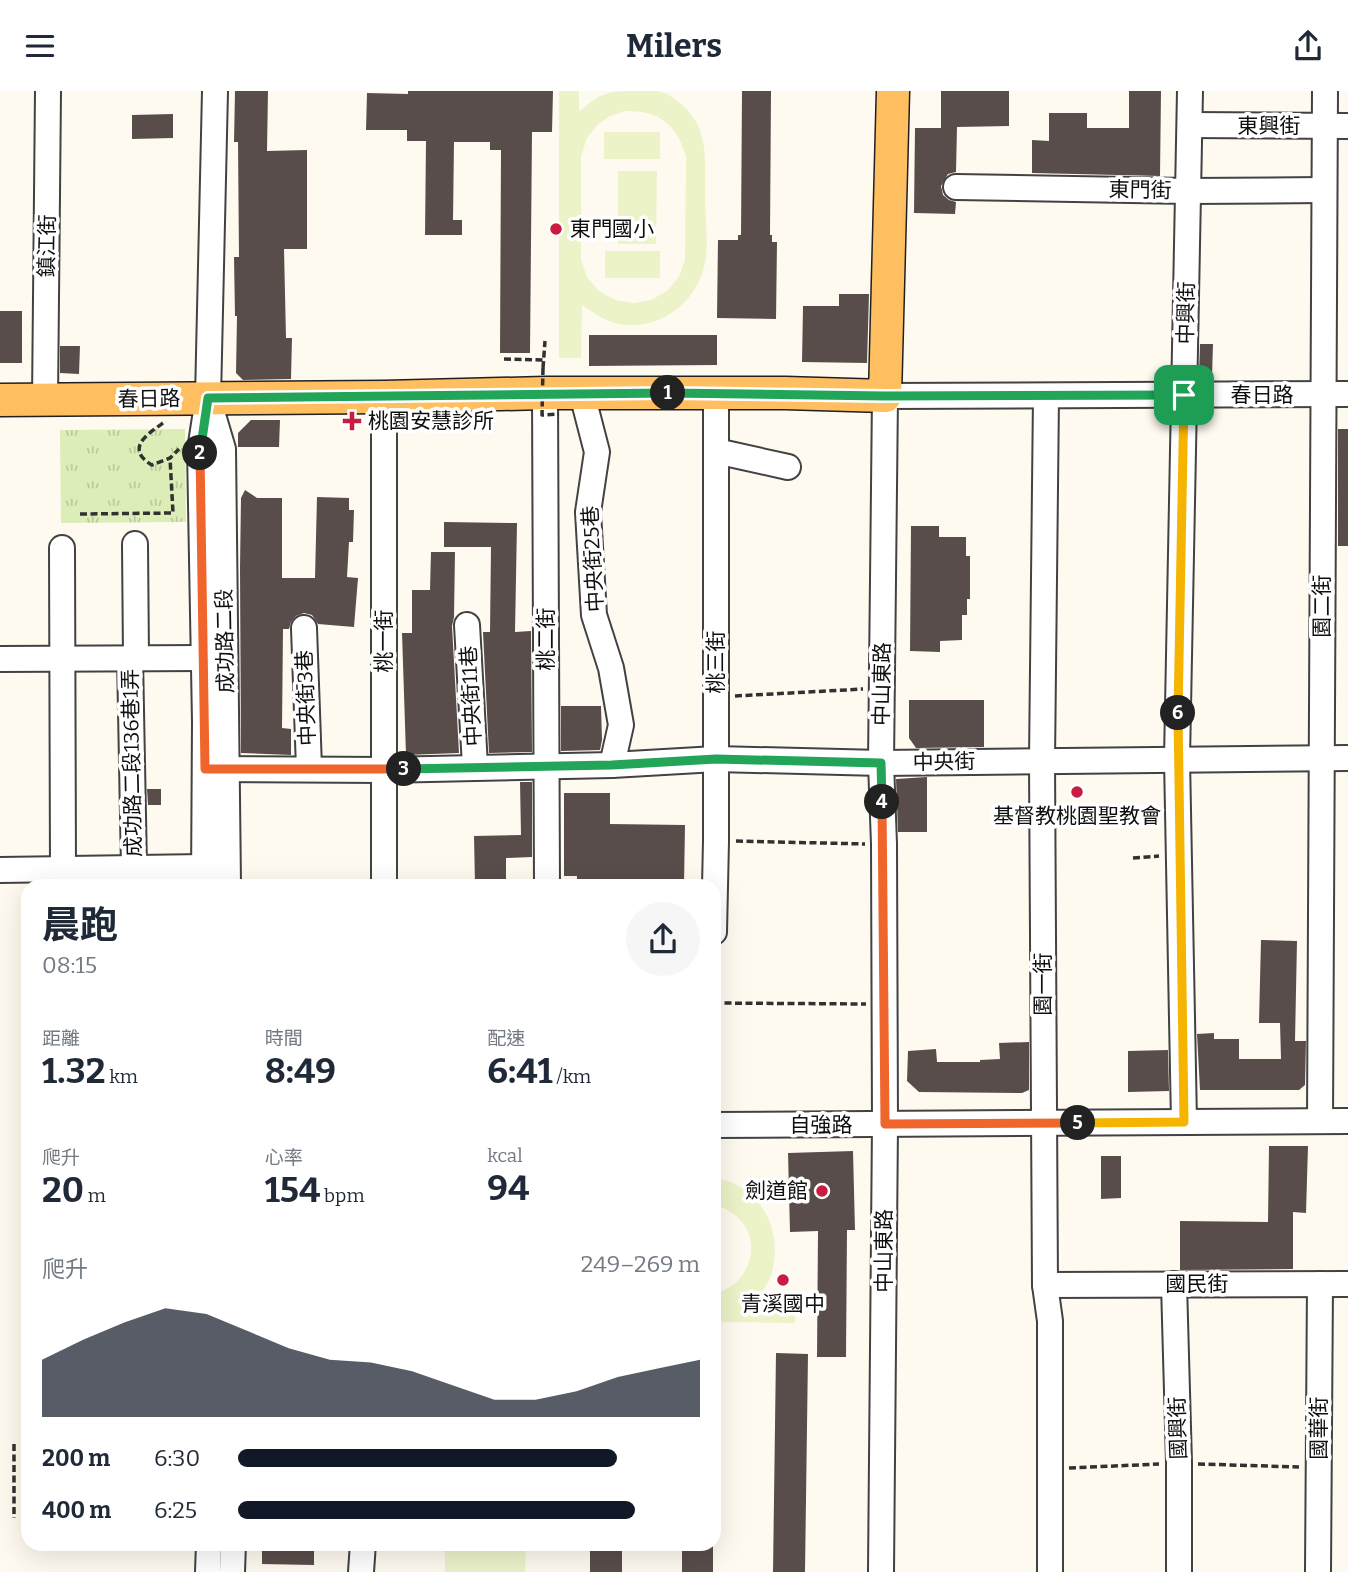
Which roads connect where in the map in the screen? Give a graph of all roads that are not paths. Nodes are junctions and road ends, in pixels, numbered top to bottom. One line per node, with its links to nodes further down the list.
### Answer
1 (48, 91): 22 (street, 鎮江街)
2 (215, 91): 20 (street, 成功路二段)
3 (894, 91): 18 (main road, 中山東路)
4 (1190, 91): 6 (street, 中興街)
5 (1325, 91): 7 (street, 園二街)
6 (1189, 125): 7 (street, 東興街); 11 (street, 中興街)
7 (1323, 126): 8 (street, 東興街); 10 (street, 園二街)
8 (1348, 126)
9 (956, 187): 11 (street, 東門街)
10 (1323, 190): 11 (street, 東門街); 17 (street, 園二街)
11 (1188, 191): 16 (street, 中興街)
12 (716, 393): 13 (main road, 春日路); 18 (main road, 春日路); 24 (street, 桃三街)
13 (582, 394): 23 (main road, 春日路); 40 (street, 中央街25巷)
14 (1348, 394): 17 (street, 春日路)
15 (1046, 395): 16 (street, 春日路); 18 (street, 春日路); 38 (street, 園一街)
16 (1184, 395): 17 (street, 春日路); 37 (street, 中興街)
17 (1323, 395): 34 (street, 園二街)
18 (885, 396): 39 (street, 中山東路)
19 (384, 397): 20 (main road, 春日路); 23 (main road, 春日路); 45 (street, 桃一街)
20 (208, 398): 22 (main road, 春日路); 33 (street, 成功路二段); 44 (street, 成功路二段)
21 (0, 400): 22 (main road, 春日路)
22 (45, 401)
23 (552, 404): 42 (street, 桃二街)
24 (716, 451): 25 (street); 36 (street, 桃三街)
25 (788, 467)
26 (135, 544): 30 (street, 成功路二段136巷1弄)
27 (62, 548): 32 (street)
28 (467, 625): 41 (street, 中央街11巷)
29 (304, 628): 43 (street, 中央街3巷)
30 (133, 658): 32 (street); 33 (street); 46 (street, 成功路二段136巷1弄)
31 (0, 659): 32 (street)
32 (62, 659): 47 (street)
33 (204, 659): 44 (street, 成功路二段)
34 (1321, 758): 35 (street, 中央街); 37 (street, 中央街); 54 (street, 園二街)
35 (1348, 758)
36 (716, 759): 39 (street, 中央街); 40 (street, 中央街); 53 (street, 桃三街)
37 (1177, 759): 38 (street, 中央街); 56 (street, 中興街)
38 (1042, 761): 39 (street, 中央街); 57 (street, 園一街)
39 (881, 763): 58 (street, 中山東路)
40 (612, 765): 42 (street, 中央街)
41 (475, 766): 42 (street, 中央街); 45 (street, 中央街)
42 (546, 766): 52 (street, 桃二街)
43 (309, 768): 44 (street, 中央街); 45 (street, 中央街)
44 (216, 769): 49 (street, 成功路二段); 50 (street, 成功路二段)
45 (384, 770): 51 (street, 桃一街)
46 (134, 868): 47 (street); 49 (street)
47 (63, 869): 48 (street)
48 (0, 870)
49 (204, 876)
50 (227, 879)
51 (384, 879)
52 (547, 879)
53 (715, 879)
54 (1320, 1121): 55 (street, 自強路); 56 (street, 自強路)
55 (1348, 1121)
56 (1184, 1122): 57 (street, 自強路)
57 (1044, 1123): 58 (street, 自強路); 63 (street, 園一街)
58 (885, 1124): 59 (street, 自強路); 70 (street, 中山東路)
59 (721, 1125)
60 (1174, 1284): 61 (street, 國民街); 63 (street, 國民街); 72 (street, 國興街)
61 (1320, 1284): 62 (street, 國民街); 73 (street, 國華街)
62 (1348, 1284)
63 (1045, 1285): 71 (street, 園一街)
64 (209, 1551): 67 (street)
65 (233, 1551): 68 (street)
66 (362, 1551): 69 (street)
67 (208, 1572)
68 (232, 1572)
69 (361, 1572)
70 (881, 1572)
71 (1050, 1572)
72 (1179, 1572)
73 (1318, 1572)

